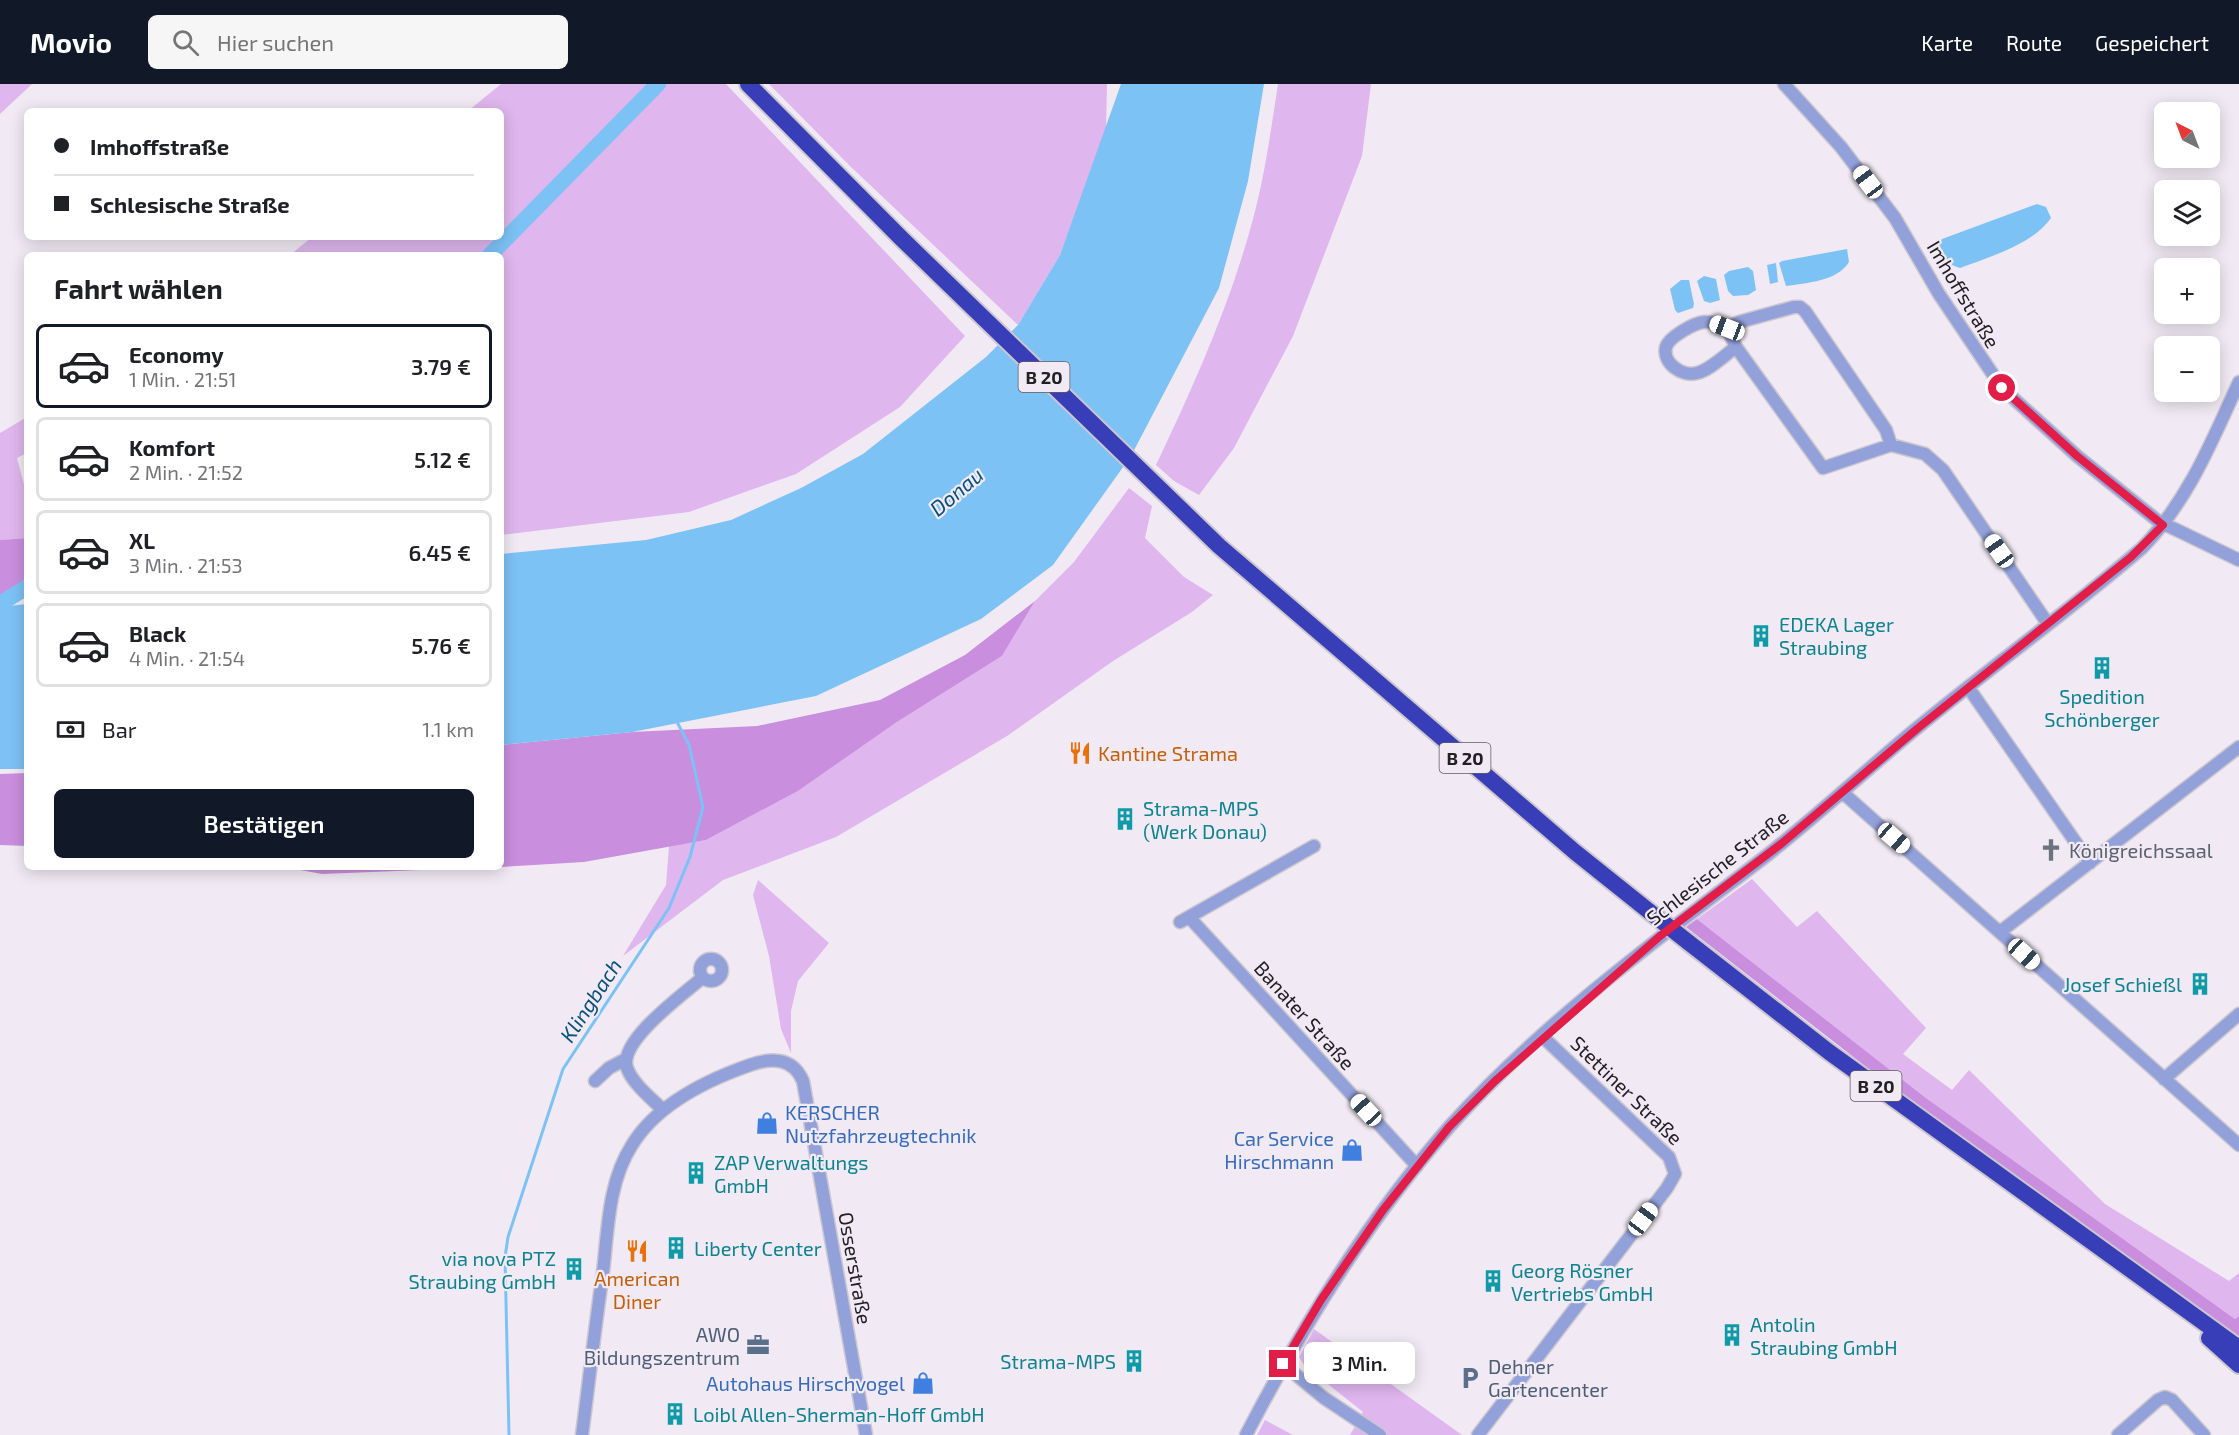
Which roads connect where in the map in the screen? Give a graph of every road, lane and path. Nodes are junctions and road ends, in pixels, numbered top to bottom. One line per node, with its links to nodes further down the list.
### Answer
1 (748, 84): 25 (highway, B 20, bridge)
2 (1784, 84): 7 (street, Imhoffstraße)
3 (1727, 328): 4 (street); 4 (street); 6 (street)
4 (1736, 348): 6 (street)
5 (2239, 382): 7 (street, Schlesische Straße)
6 (1891, 445): 9 (street)
7 (2163, 525): 8 (street, Imhoffstraße); 9 (street, Schlesische Straße)
8 (2239, 560)
9 (2048, 624): 10 (street, Schlesische Straße)
10 (1968, 687): 12 (street, Schlesische Straße); 14 (street)
11 (2239, 747): 14 (street)
12 (1842, 792): 15 (street); 18 (street, Schlesische Straße)
13 (1314, 846): 24 (street, Banater Straße)
14 (2090, 863): 15 (street)
15 (2000, 932): 20 (street)
16 (702, 978): 19 (street)
17 (2239, 1014): 20 (street)
18 (1543, 1037): 24 (street, Schlesische Straße); 33 (street, Stettiner Straße)
19 (626, 1059): 21 (street); 22 (street)
20 (2164, 1079): 23 (street)
21 (595, 1081)
22 (663, 1110): 29 (street); 30 (street, Osserstraße)
23 (2239, 1145)
24 (1417, 1166): 27 (street, Schlesische Straße)
25 (2155, 1289): 26 (highway, B 20); 28 (highway)
26 (2239, 1348)
27 (1283, 1364): 31 (street, Schlesische Straße); 32 (street)
28 (2239, 1365)
29 (582, 1435)
30 (866, 1435)
31 (1246, 1435)
32 (1380, 1435)
33 (1478, 1435)
34 (2118, 1435): 35 (street)
35 (2204, 1435)

